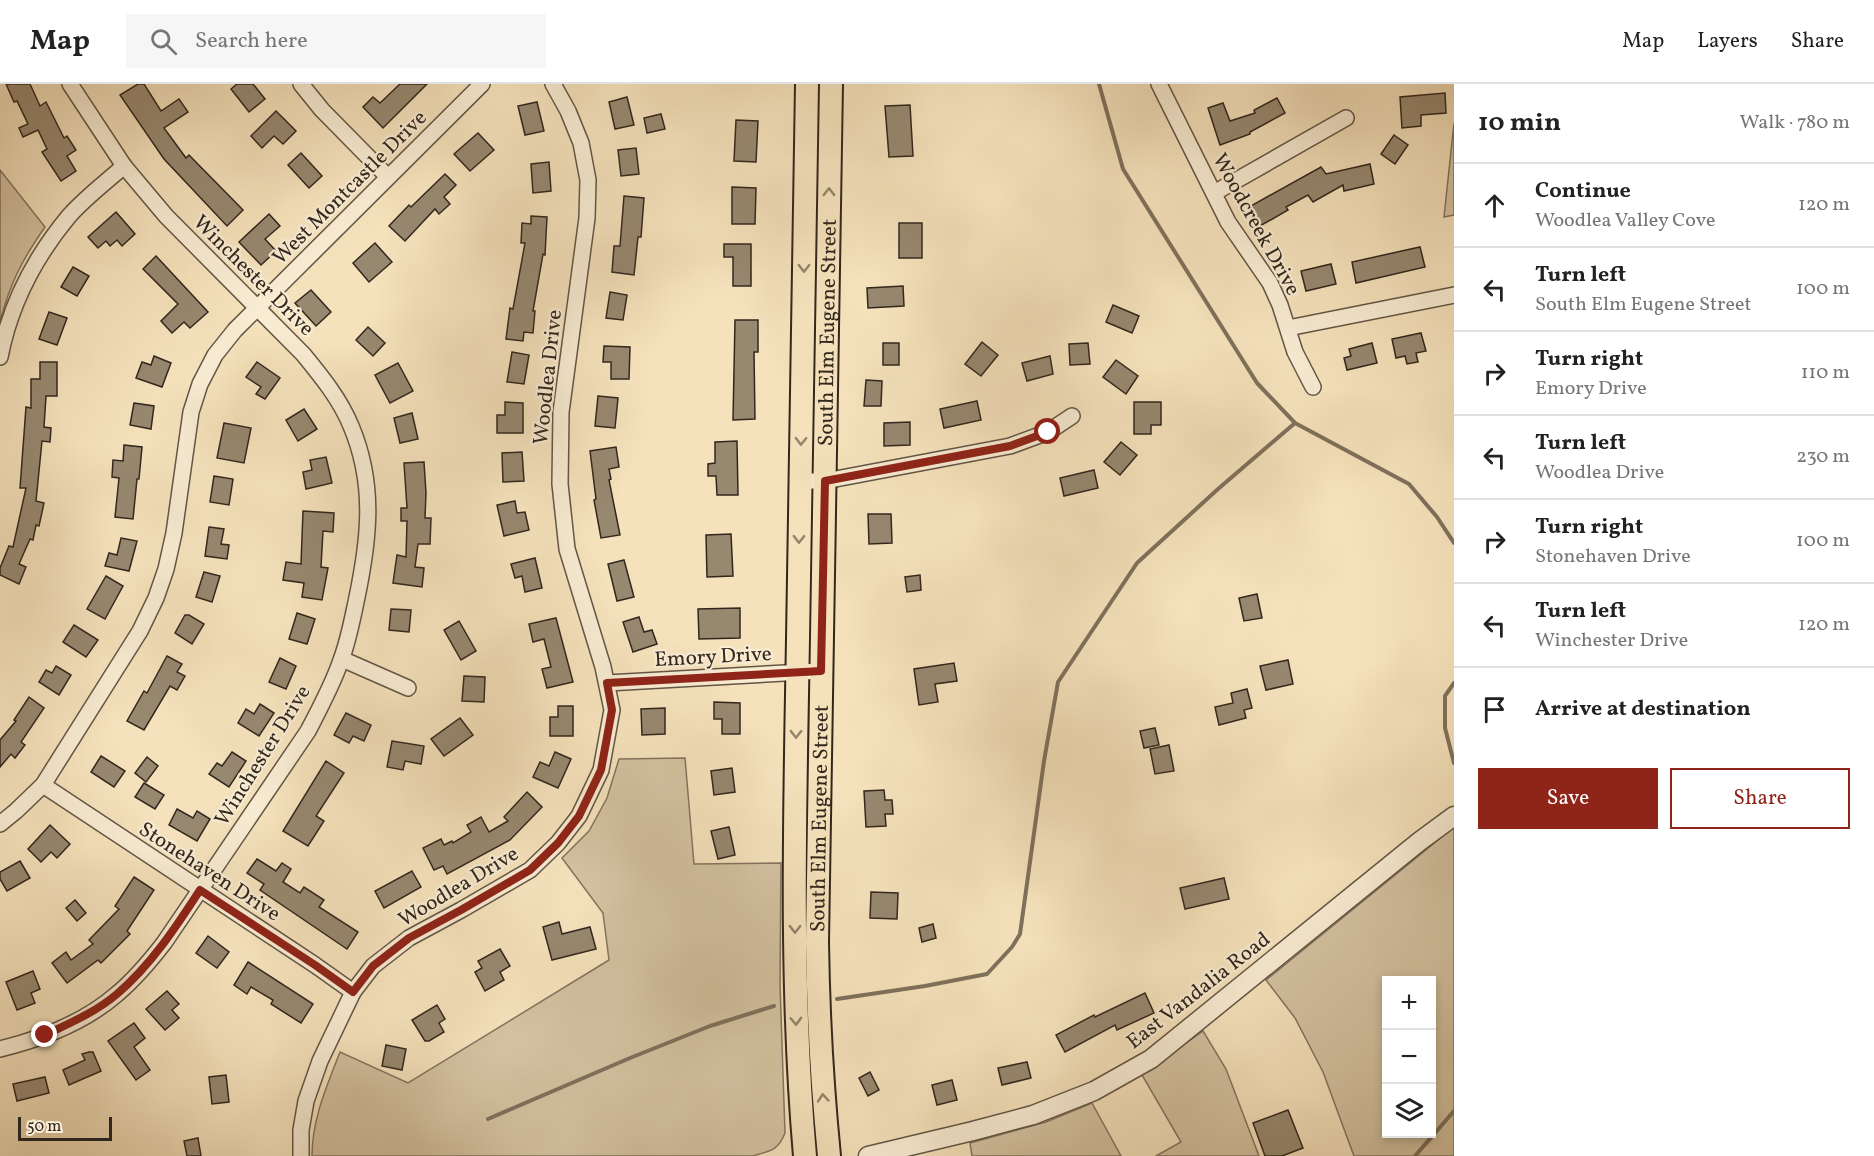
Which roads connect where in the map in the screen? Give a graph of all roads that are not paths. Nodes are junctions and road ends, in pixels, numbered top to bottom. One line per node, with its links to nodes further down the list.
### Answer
1 (70, 84): 9 (street, Winchester Drive)
2 (301, 84): 10 (street)
3 (482, 84): 10 (street, West Montcastle Drive)
4 (553, 84): 23 (street, Woodlea Drive)
5 (807, 84): 18 (main road, South Elm Eugene Street, one-way to 18)
6 (831, 84): 19 (main road, South Elm Eugene Street, one-way to 6)
7 (1160, 84): 11 (street, Woodcreek Drive)
8 (1346, 118): 11 (street)
9 (124, 165): 13 (street, Winchester Drive); 15 (street)
10 (388, 177): 13 (street, West Montcastle Drive)
11 (1214, 193): 14 (street, Woodcreek Drive)
12 (1454, 296): 14 (street)
13 (257, 308): 20 (street, Winchester Drive); 25 (street, West Montcastle Drive)
14 (1288, 328): 16 (street, Woodcreek Drive)
15 (0, 357)
16 (1313, 387)
17 (1072, 416): 19 (street)
18 (800, 481): 19 (street); 22 (main road, South Elm Eugene Street, one-way to 22)
19 (825, 481): 21 (main road, South Elm Eugene Street)
20 (342, 660): 24 (street); 28 (street, Winchester Drive)
21 (821, 671): 22 (street, Emory Drive); 33 (main road, South Elm Eugene Street, one-way to 21)
22 (797, 672): 23 (street, Emory Drive); 32 (main road, South Elm Eugene Street, one-way to 32)
23 (607, 683): 29 (street, Woodlea Drive)
24 (408, 688)
25 (43, 785): 27 (street, West Montcastle Drive); 28 (street, Stonehaven Drive)
26 (1454, 816): 34 (street, East Vandalia Road)
27 (0, 824)
28 (200, 890): 29 (street, Stonehaven Drive); 30 (street, Winchester Drive)
29 (353, 992): 31 (street, Woodlea Drive)
30 (0, 1049)
31 (302, 1156)
32 (806, 1156)
33 (829, 1156)
34 (868, 1156)

